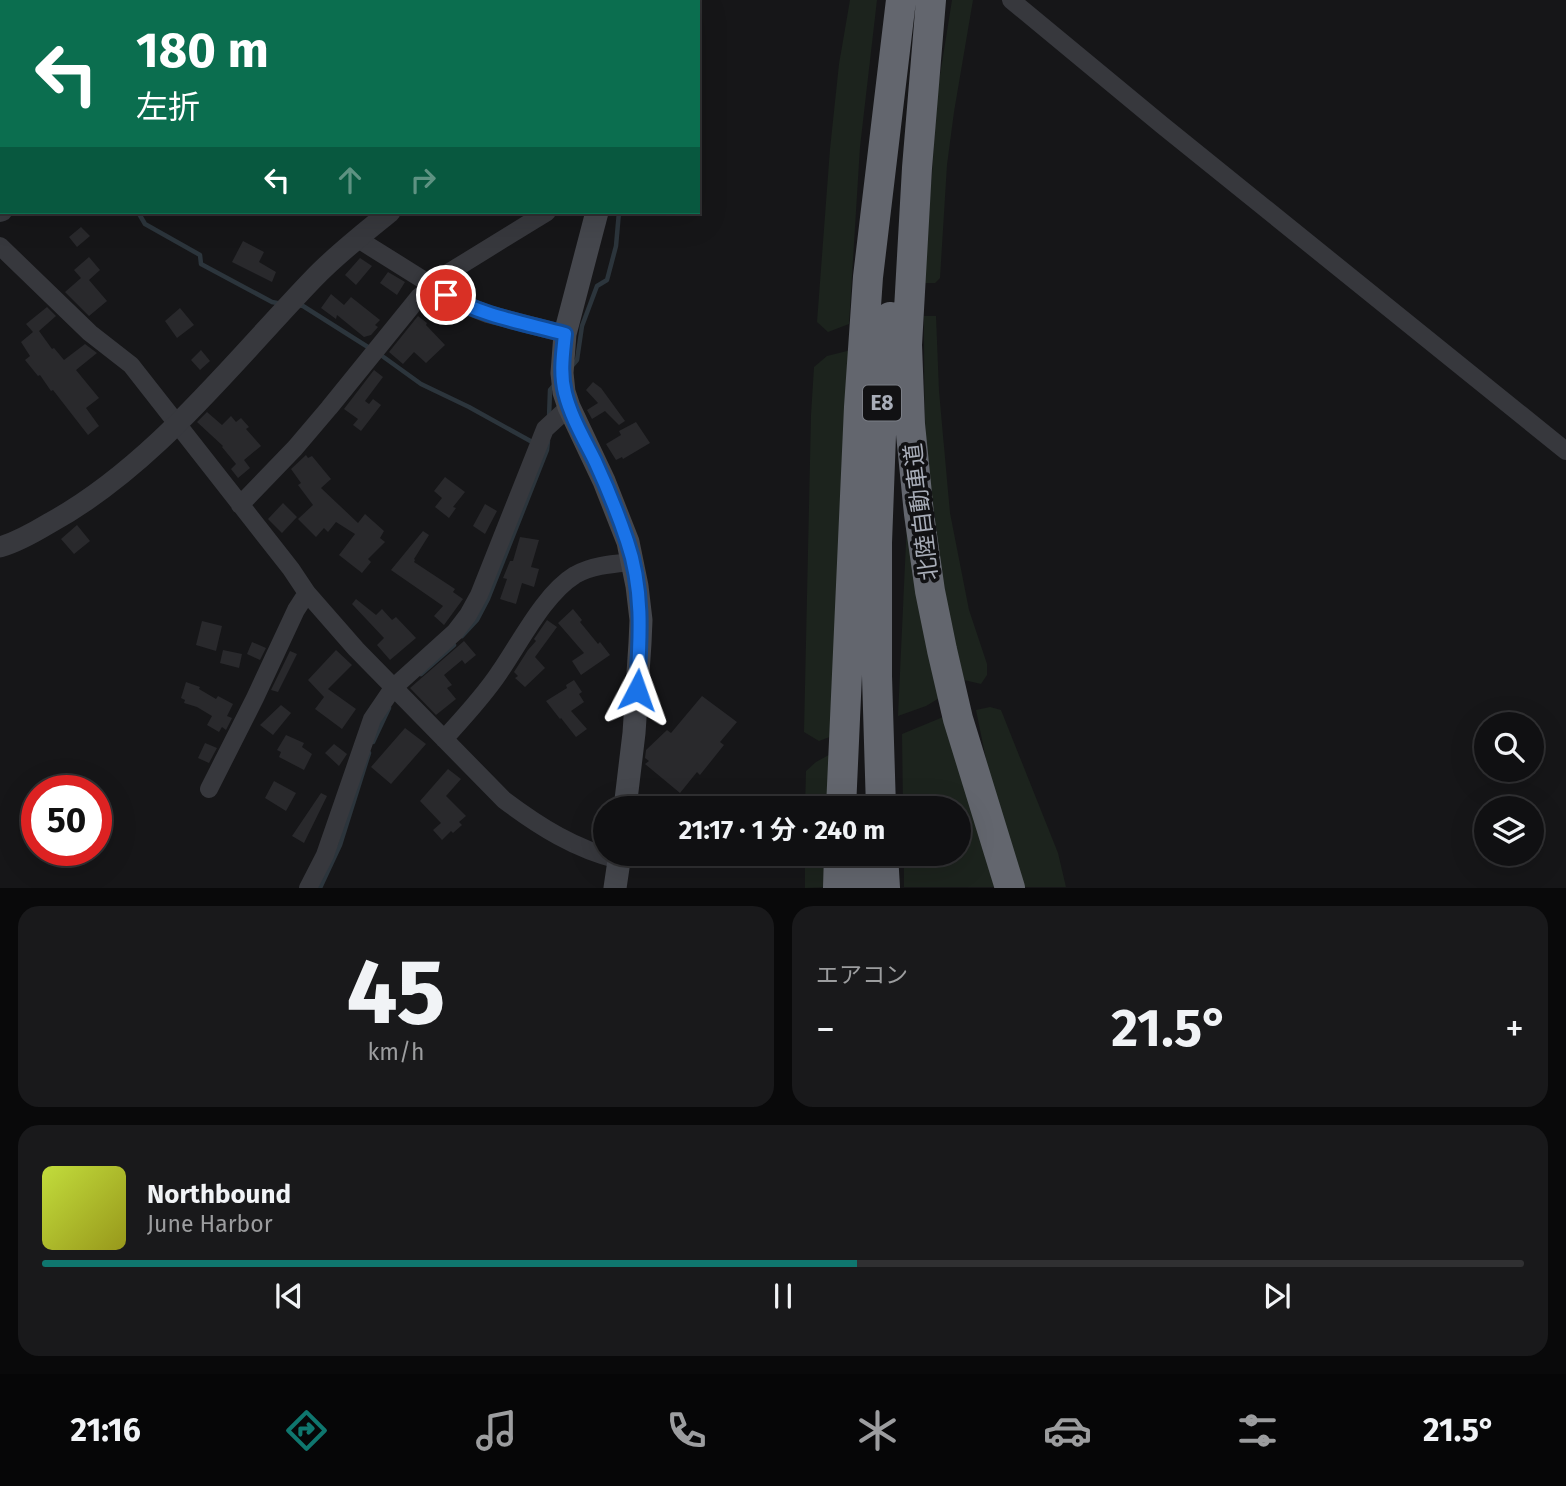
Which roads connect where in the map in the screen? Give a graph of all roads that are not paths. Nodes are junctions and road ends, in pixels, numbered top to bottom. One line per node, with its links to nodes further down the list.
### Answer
1 (901, 0): 16 (highway, E8)
2 (924, 0): 26 (highway, 北陸自動車道 / E8)
3 (932, 0): 37 (highway, 北陸自動車道 / E8)
4 (1011, 0): 14 (street)
5 (388, 214): 8 (street)
6 (544, 214): 10 (street)
7 (596, 214): 11 (main road)
8 (358, 239): 10 (street); 13 (street)
9 (0, 246): 13 (street)
10 (432, 287): 11 (street); 15 (street)
11 (565, 334): 12 (main road)
12 (569, 407): 18 (main road); 20 (street)
13 (177, 424): 15 (street); 17 (street)
14 (1566, 451)
15 (240, 505): 19 (street)
16 (854, 531): 24 (highway, E8); 25 (highway, E8)
17 (3, 542)
18 (633, 562): 21 (street); 23 (main road)
19 (307, 593): 20 (street); 22 (street)
20 (393, 688): 21 (street); 32 (street)
21 (444, 739): 27 (street)
22 (209, 789)
23 (626, 796)
24 (841, 796)
25 (856, 796)
26 (880, 796)
27 (593, 851)
28 (618, 866): 33 (main road)
29 (839, 866): 34 (highway)
30 (860, 866): 35 (highway)
31 (884, 866): 36 (highway)
32 (308, 887)
33 (615, 887)
34 (838, 887)
35 (861, 887)
36 (885, 887)
37 (1010, 887)

